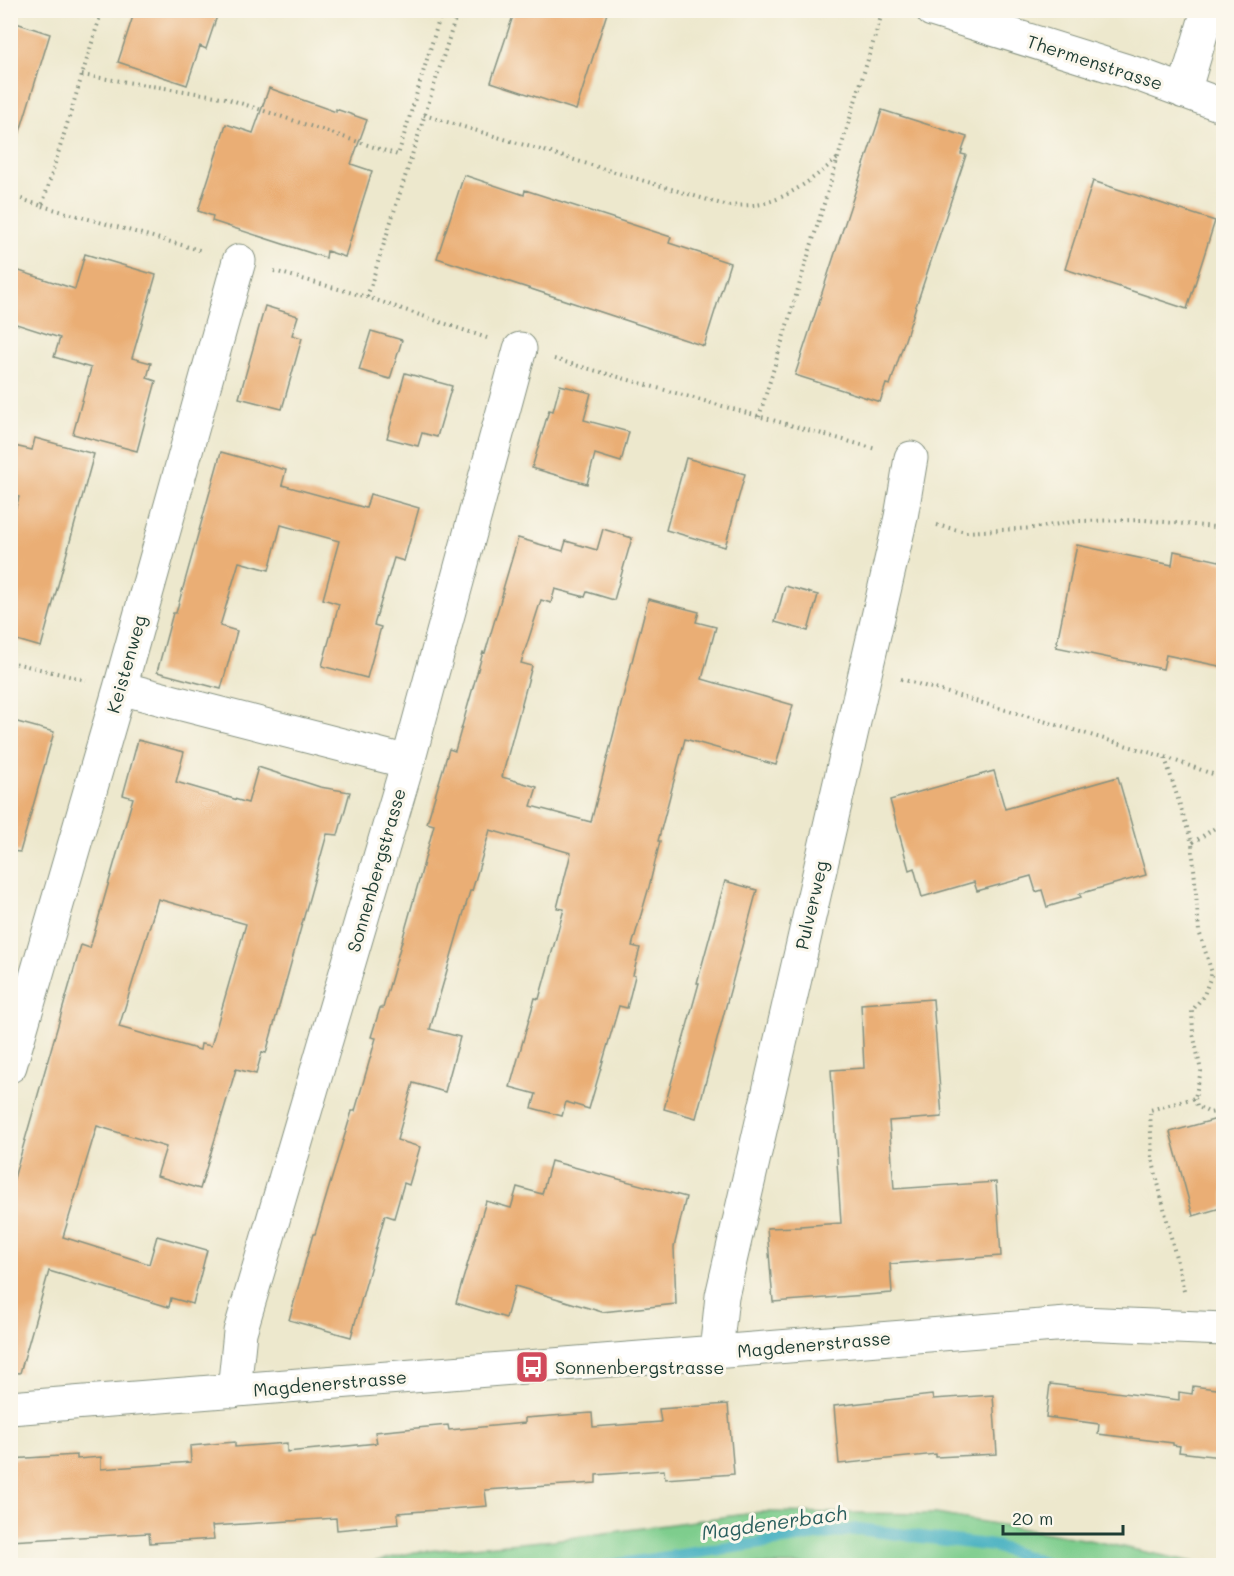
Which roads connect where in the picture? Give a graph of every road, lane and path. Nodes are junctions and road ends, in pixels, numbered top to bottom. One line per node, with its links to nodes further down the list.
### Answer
1 (102, 10): 7 (path)
2 (442, 10): 7 (path)
3 (458, 10): 10 (path)
4 (883, 10): 11 (path)
5 (932, 10): 8 (street, Thermenstrasse)
6 (1208, 10): 8 (street)
7 (82, 75): 13 (path)
8 (1185, 92): 9 (street, Thermenstrasse)
9 (1224, 106)
10 (424, 115): 11 (path); 15 (path)
11 (838, 158): 17 (path)
12 (10, 195): 13 (path)
13 (42, 206): 14 (path)
14 (239, 261): 15 (path); 23 (street, Keistenweg)
15 (367, 297): 16 (path)
16 (520, 349): 17 (path); 25 (street, Sonnenbergstrasse)
17 (759, 417): 18 (path)
18 (911, 458): 19 (street, Pulverweg)
19 (901, 517): 20 (path); 22 (street, Pulverweg)
20 (1224, 528)
21 (10, 662): 23 (path)
22 (866, 668): 24 (path); 33 (street, Pulverweg)
23 (120, 688): 25 (street); 29 (street, Keistenweg)
24 (1165, 757): 26 (path); 28 (path)
25 (408, 762): 34 (street, Sonnenbergstrasse)
26 (1224, 778)
27 (1224, 822): 28 (path)
28 (1192, 843): 30 (path)
29 (10, 1066)
30 (1195, 1098): 31 (path); 32 (path)
31 (1224, 1110)
32 (1208, 1328): 33 (street, Magdenerstrasse)
33 (716, 1352): 34 (street, Magdenerstrasse)
34 (234, 1391): 35 (street, Magdenerstrasse)
35 (10, 1408)

